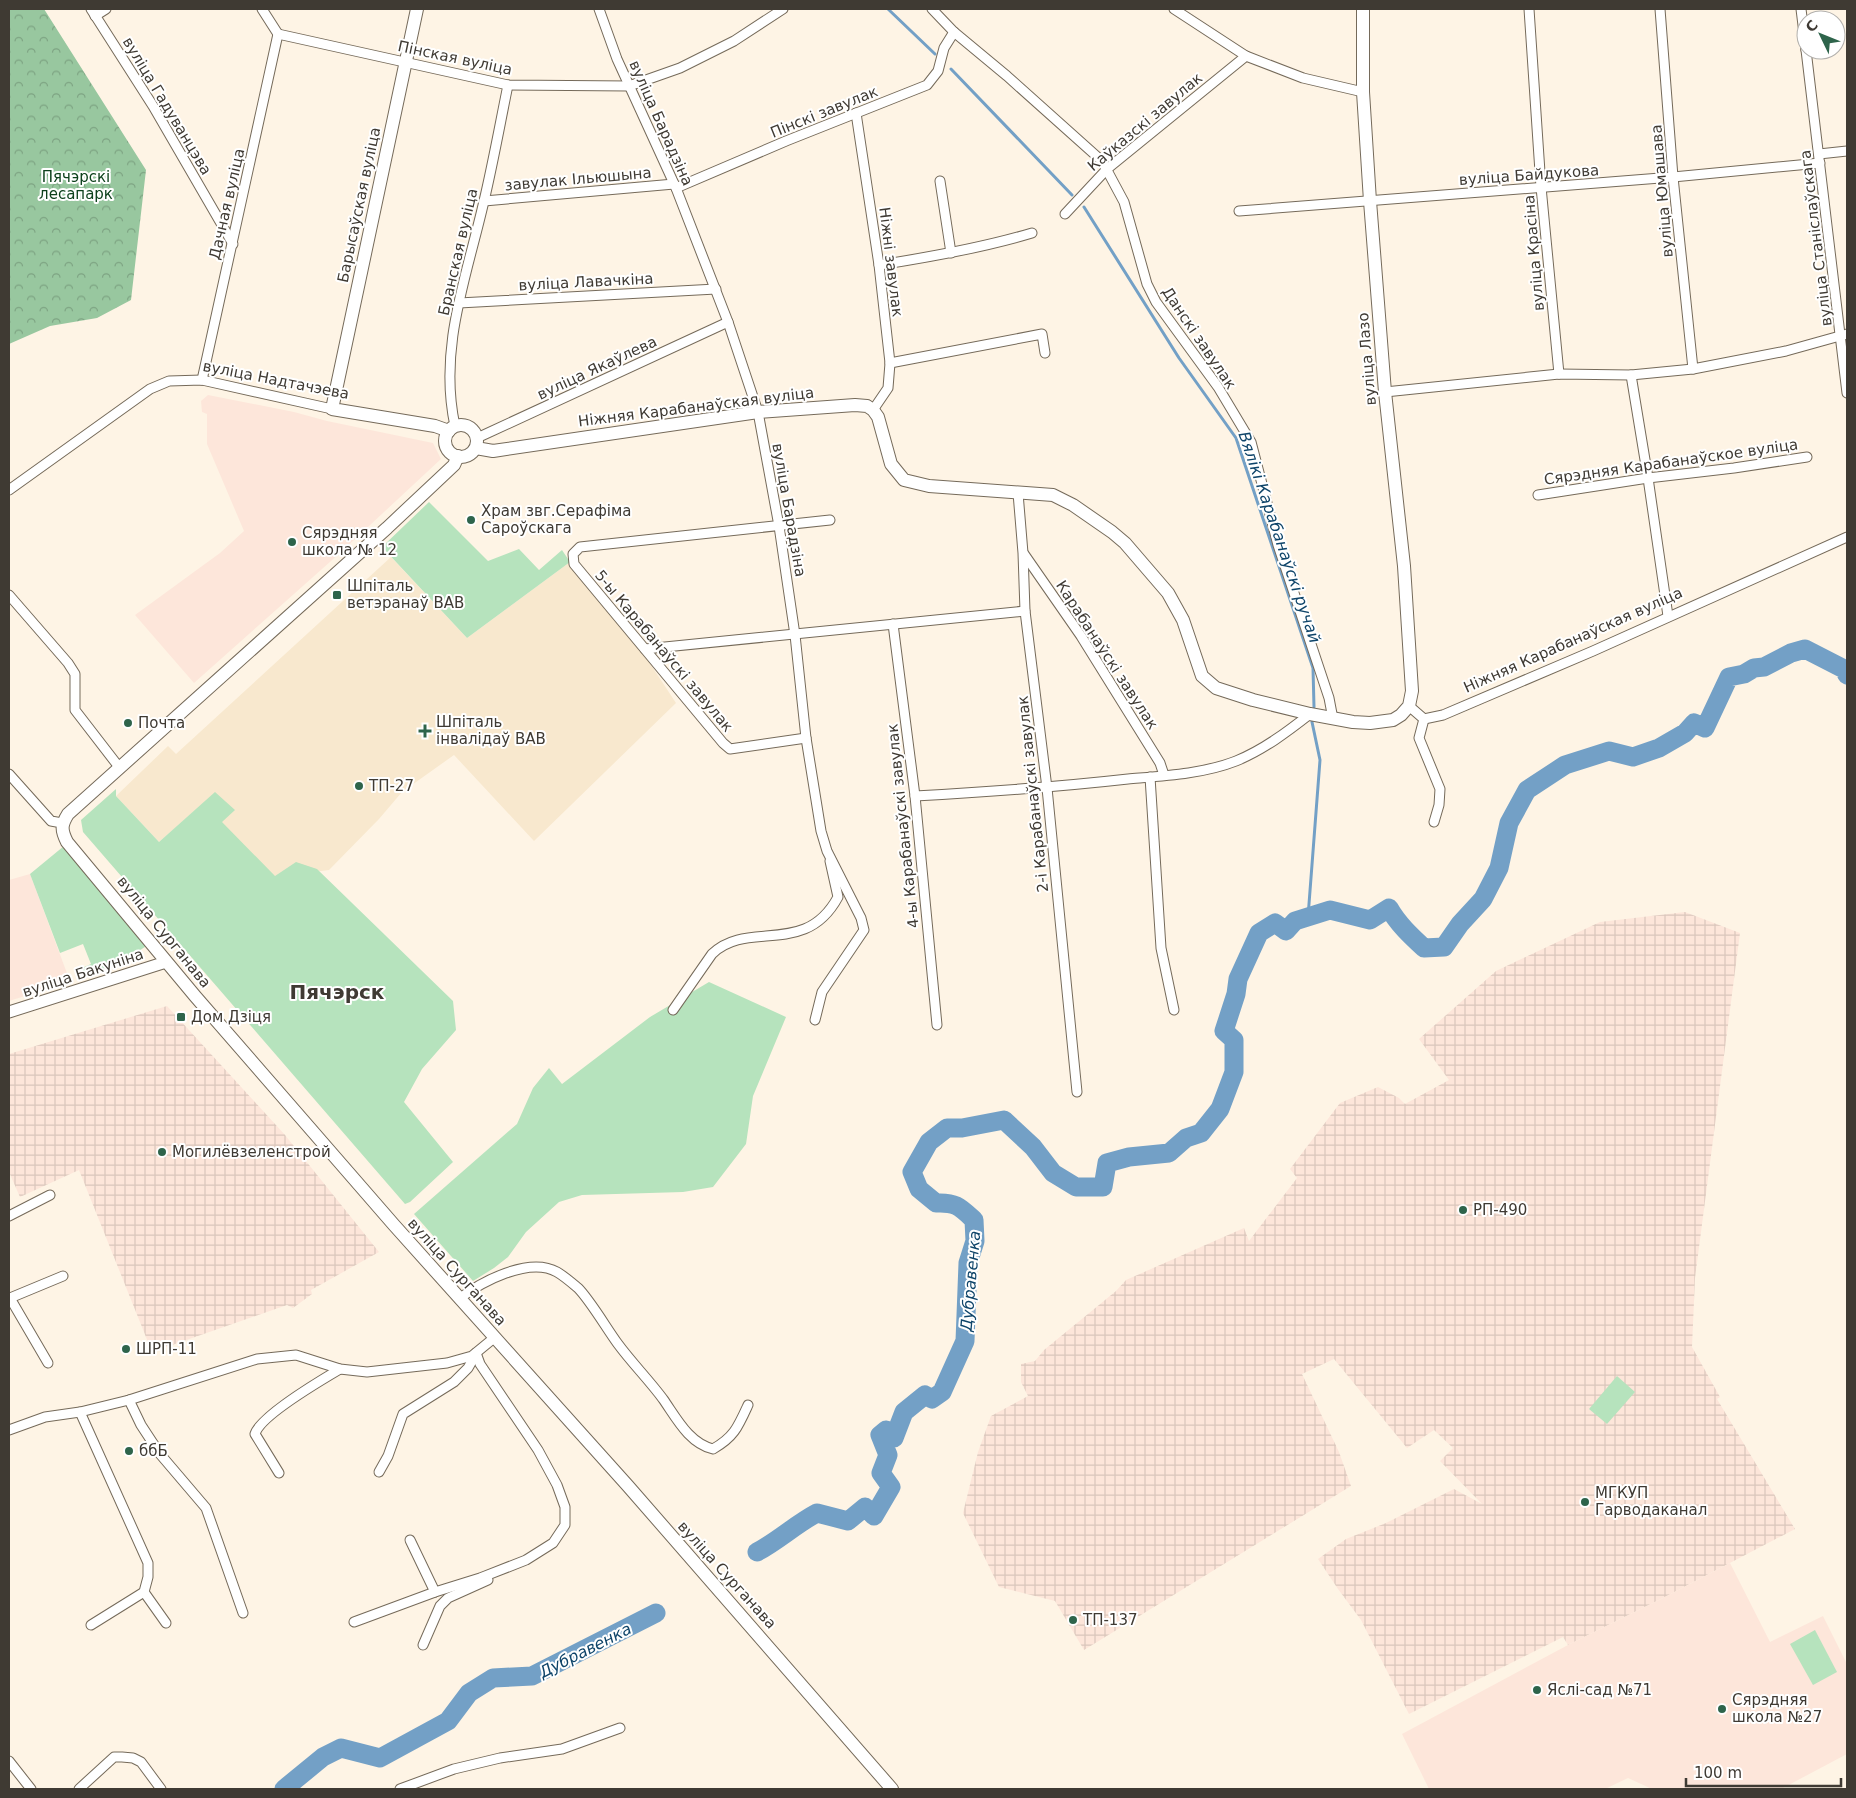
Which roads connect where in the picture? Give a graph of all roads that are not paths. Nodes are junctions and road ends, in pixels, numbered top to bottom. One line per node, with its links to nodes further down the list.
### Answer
1 (106, 9): 11 (street)
2 (262, 9): 13 (street)
3 (417, 9): 16 (main road, Барысаўская вуліца)
4 (599, 9): 18 (street, вуліца Барадзіна)
5 (783, 9): 18 (street, Пінская вуліца)
6 (932, 9): 12 (street, Данскі завулак)
7 (1174, 9): 14 (street)
8 (1363, 9): 19 (main road, вуліца Лазо)
9 (1529, 9): 27 (street, вуліца Красіна)
10 (1660, 9): 24 (street, вуліца Юмашава)
11 (93, 12): 33 (street, вуліца Гадуванцэва)
12 (954, 32): 20 (street, Пінскі завулак); 23 (street, Данскі завулак)
13 (278, 34): 16 (street, Пінская вуліца); 33 (street, Дачная вуліца)
14 (1246, 56): 19 (street); 23 (street, Каўказскі завулак)
15 (1807, 60): 22 (street, вуліца Станіслаўскага)
16 (406, 63): 17 (street, Пінская вуліца); 48 (main road, Барысаўская вуліца)
17 (508, 85): 18 (street, Пінская вуліца); 28 (street, Бранская вуліца)
18 (629, 86): 26 (street, вуліца Барадзіна)
19 (1363, 92): 29 (main road, вуліца Лазо)
20 (856, 113): 26 (street, Пінскі завулак); 35 (street, Ніжні завулак)
21 (1847, 151): 22 (street, вуліца Байдукова)
22 (1820, 158): 24 (street, вуліца Байдукова); 39 (street, вуліца Станіслаўскага)
23 (1107, 169): 31 (street, Каўказскі завулак); 71 (street, Данскі завулак)
24 (1673, 178): 27 (street, вуліца Байдукова); 42 (street, вуліца Юмашава)
25 (940, 181): 34 (street)
26 (675, 186): 28 (street, завулак Ільюшына); 36 (street, вуліца Барадзіна)
27 (1541, 187): 29 (street, вуліца Байдукова); 43 (street, вуліца Красіна)
28 (484, 201): 37 (street, Бранская вуліца)
29 (1370, 201): 30 (street, вуліца Байдукова); 46 (main road, вуліца Лазо)
30 (1239, 211)
31 (1065, 214)
32 (1032, 233): 34 (street)
33 (233, 244): 45 (street, Дачная вуліца)
34 (951, 253): 35 (street)
35 (879, 265): 41 (street, Ніжні завулак)
36 (716, 289): 37 (street, вуліца Лавачкіна); 38 (street, вуліца Барадзіна)
37 (459, 302): 51 (street, Бранская вуліца)
38 (728, 322): 50 (street, вуліца Барадзіна); 52 (street, вуліца Якаўлева)
39 (1844, 334): 42 (street); 47 (street, вуліца Станіслаўскага)
40 (1045, 352): 41 (street)
41 (890, 363): 49 (street, Ніжні завулак)
42 (1694, 370): 44 (street)
43 (1559, 374): 44 (street); 46 (street)
44 (1631, 375): 55 (street)
45 (202, 380): 48 (street, вуліца Надтачэева); 56 (street, вуліца Надтачэева)
46 (1386, 392): 69 (main road, вуліца Лазо)
47 (1847, 393)
48 (332, 409): 51 (main road, вуліца Надтачэева)
49 (873, 410): 50 (main road, Ніжняя Карабанаўская вуліца); 57 (main road)
50 (758, 412): 52 (main road, Ніжняя Карабанаўская вуліца); 60 (street, вуліца Барадзіна)
51 (452, 429): 52 (main road); 53 (main road)
52 (476, 443): 53 (main road)
53 (458, 456): 74 (main road)
54 (1807, 457): 55 (street, Сярэдняя Карабанаўское вуліца)
55 (1648, 478): 58 (street, Сярэдняя Карабанаўское вуліца); 65 (street)
56 (9, 490)
57 (1018, 493): 62 (street, 2-і Карабанаўскі завулак); 70 (main road)
58 (1538, 495)
59 (830, 520): 60 (street)
60 (779, 526): 67 (street, вуліца Барадзіна); 68 (street, 5-ы Карабанаўскі завулак)
61 (1847, 537): 65 (street, Ніжняя Карабанаўская вуліца)
62 (1023, 553): 64 (street, 2-і Карабанаўскі завулак); 76 (street, Карабанаўскі завулак)
63 (9, 595): 74 (street)
64 (1025, 611): 66 (street); 78 (street, 2-і Карабанаўскі завулак)
65 (1668, 616): 72 (street, Ніжняя Карабанаўская вуліца)
66 (893, 624): 67 (street); 79 (street, 4-ы Карабанаўскі завулак)
67 (795, 635): 68 (street); 73 (street, вуліца Барадзіна)
68 (645, 649): 73 (street, 5-ы Карабанаўскі завулак)
69 (1409, 706): 71 (main road); 72 (street)
70 (1310, 714): 71 (main road); 76 (street)
71 (1333, 719)
72 (1424, 719): 80 (street)
73 (806, 738): 82 (street, вуліца Барадзіна)
74 (119, 767): 81 (main road)
75 (9, 774): 81 (street)
76 (1164, 775): 77 (street)
77 (1150, 777): 78 (street); 85 (street)
78 (1047, 788): 79 (street); 89 (street, 2-і Карабанаўскі завулак)
79 (915, 796): 88 (street, 4-ы Карабанаўскі завулак)
80 (1434, 822)
81 (62, 823): 83 (main road, вуліца Сурганава)
82 (827, 851): 84 (street); 87 (street, вуліца Барадзіна)
83 (166, 962): 86 (street, вуліца Бакуніна); 94 (main road, вуліца Сурганава)
84 (673, 1010)
85 (1174, 1010)
86 (9, 1012)
87 (815, 1020)
88 (937, 1025)
89 (1077, 1092)
90 (50, 1195): 91 (street)
91 (9, 1216)
92 (63, 1276): 93 (street)
93 (10, 1299): 97 (street)
94 (459, 1299): 95 (main road, вуліца Сурганава); 100 (street)
95 (494, 1338): 96 (street); 120 (main road, вуліца Сурганава)
96 (476, 1354): 98 (street); 103 (street); 106 (street)
97 (48, 1363)
98 (340, 1370): 99 (street); 104 (street)
99 (129, 1400): 101 (street); 109 (street)
100 (748, 1405)
101 (80, 1412): 102 (street); 107 (street)
102 (9, 1430)
103 (379, 1472)
104 (279, 1473)
105 (410, 1540): 108 (street)
106 (495, 1573): 108 (street); 113 (street)
107 (144, 1592): 111 (street); 112 (street)
108 (436, 1592): 110 (street)
109 (243, 1612)
110 (354, 1622)
111 (166, 1623)
112 (91, 1625)
113 (423, 1645)
114 (620, 1728): 119 (street)
115 (9, 1761): 116 (street)
116 (30, 1789)
117 (79, 1789): 118 (street)
118 (161, 1789)
119 (400, 1789)
120 (892, 1789)

